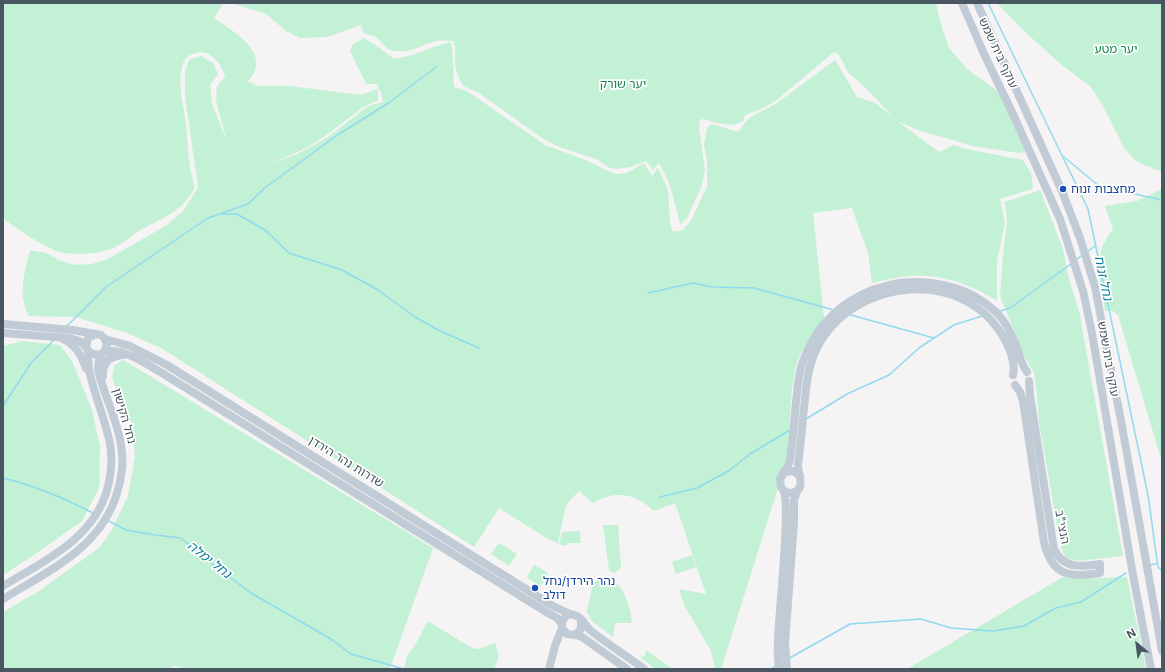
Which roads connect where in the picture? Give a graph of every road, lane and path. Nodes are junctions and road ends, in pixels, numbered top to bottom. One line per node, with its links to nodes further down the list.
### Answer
1 (962, 3): 34 (main road, עוקף בית שמש)
2 (977, 3): 27 (main road, עוקף בית שמש)
3 (3, 324): 5 (main road)
4 (3, 333): 6 (main road)
5 (96, 334): 7 (main road); 8 (main road)
6 (57, 337): 8 (main road); 16 (main road)
7 (105, 339): 9 (main road); 23 (main road, שדרות נהר הירדן)
8 (87, 348): 9 (main road); 16 (main road)
9 (103, 353): 10 (main road, שדרות נהר הירדן); 15 (main road, נחל הקישון)
10 (130, 356): 15 (main road); 25 (main road, שדרות נהר הירדן)
11 (1027, 372): 12 (main road); 13 (main road); 17 (main road)
12 (1013, 375): 14 (main road); 18 (main road)
13 (1029, 381): 14 (main road); 14 (main road, הנצי"ב)
14 (1015, 385)
15 (104, 387): 22 (main road, נחל הקישון)
16 (95, 392): 21 (main road, נחל הקישון)
17 (783, 473): 18 (main road); 20 (main road)
18 (800, 476): 19 (main road)
19 (798, 489): 20 (main road); 33 (main road)
20 (783, 490): 32 (main road)
21 (3, 586)
22 (3, 599)
23 (570, 614): 24 (main road); 25 (main road)
24 (581, 621): 26 (main road); 31 (main road)
25 (561, 626): 26 (main road); 28 (main road)
26 (573, 635): 28 (main road); 30 (main road)
27 (1162, 651)
28 (553, 653): 29 (main road)
29 (549, 669)
30 (627, 669)
31 (644, 669)
32 (779, 669)
33 (787, 669)
34 (1151, 669)

